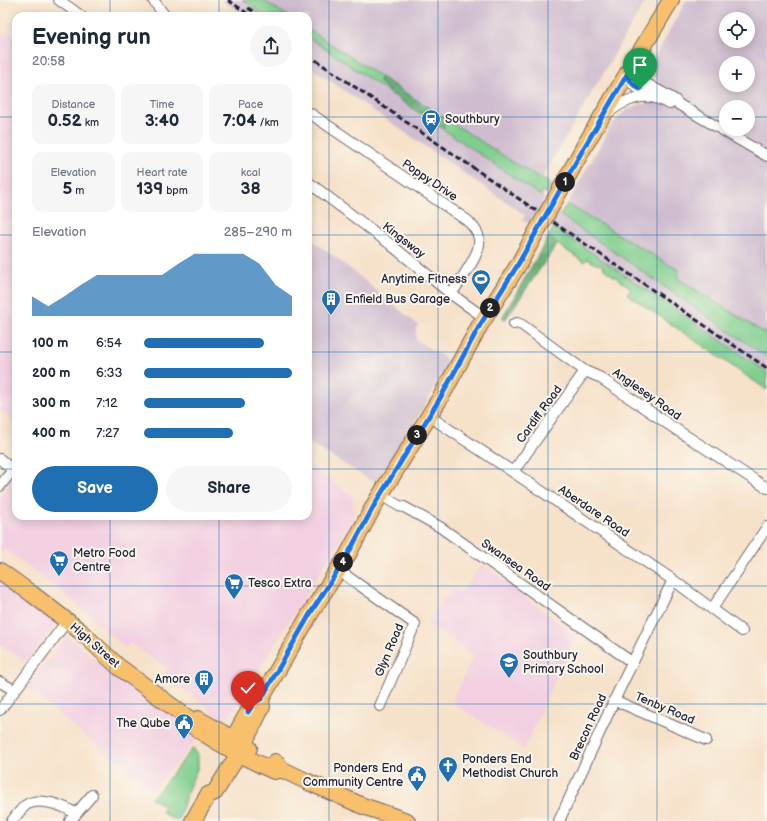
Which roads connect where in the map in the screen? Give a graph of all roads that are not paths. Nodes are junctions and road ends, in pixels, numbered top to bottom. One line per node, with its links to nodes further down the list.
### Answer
1 (59, 0): 4 (street)
2 (153, 0): 5 (street)
3 (671, 0): 6 (main road)
4 (76, 12)
5 (162, 12)
6 (628, 73): 7 (street); 8 (street); 10 (main road)
7 (654, 97): 8 (street); 10 (street)
8 (678, 104): 11 (street)
9 (312, 115): 13 (street, Poppy Drive)
10 (600, 121): 14 (main road, bridge)
11 (767, 156)
12 (312, 185): 13 (street, Kingsway)
13 (451, 294): 14 (street, Kingsway)
14 (484, 318): 17 (main road)
15 (514, 324): 16 (street, Anglesey Road)
16 (585, 371): 21 (street, Cardiff Road); 23 (street, Anglesey Road)
17 (429, 416): 21 (street, Aberdare Road); 24 (main road)
18 (0, 460): 19 (street)
19 (12, 467)
20 (12, 471): 22 (street)
21 (513, 472): 28 (street, Aberdare Road)
22 (0, 486)
23 (767, 488)
24 (381, 495): 26 (main road); 32 (street, Swansea Road)
25 (767, 526): 29 (street)
26 (338, 570): 36 (street, Glyn Road); 39 (main road)
27 (0, 571): 30 (main road, High Street)
28 (673, 580): 29 (street, Aberdare Road); 32 (street, Brecon Road)
29 (712, 609): 31 (street, Aberdare Road)
30 (67, 621): 34 (street); 39 (main road, High Street)
31 (742, 631)
32 (632, 662): 35 (street, Brecon Road)
33 (0, 682): 34 (street)
34 (14, 690): 37 (street)
35 (614, 700): 38 (street, Tenby Road); 45 (street, Brecon Road)
36 (380, 706)
37 (0, 710)
38 (706, 740)
39 (235, 747): 43 (main road); 44 (main road, High Street)
40 (92, 795): 41 (street)
41 (73, 817): 42 (street)
42 (12, 821)
43 (193, 821)
44 (406, 821)
45 (559, 821)

